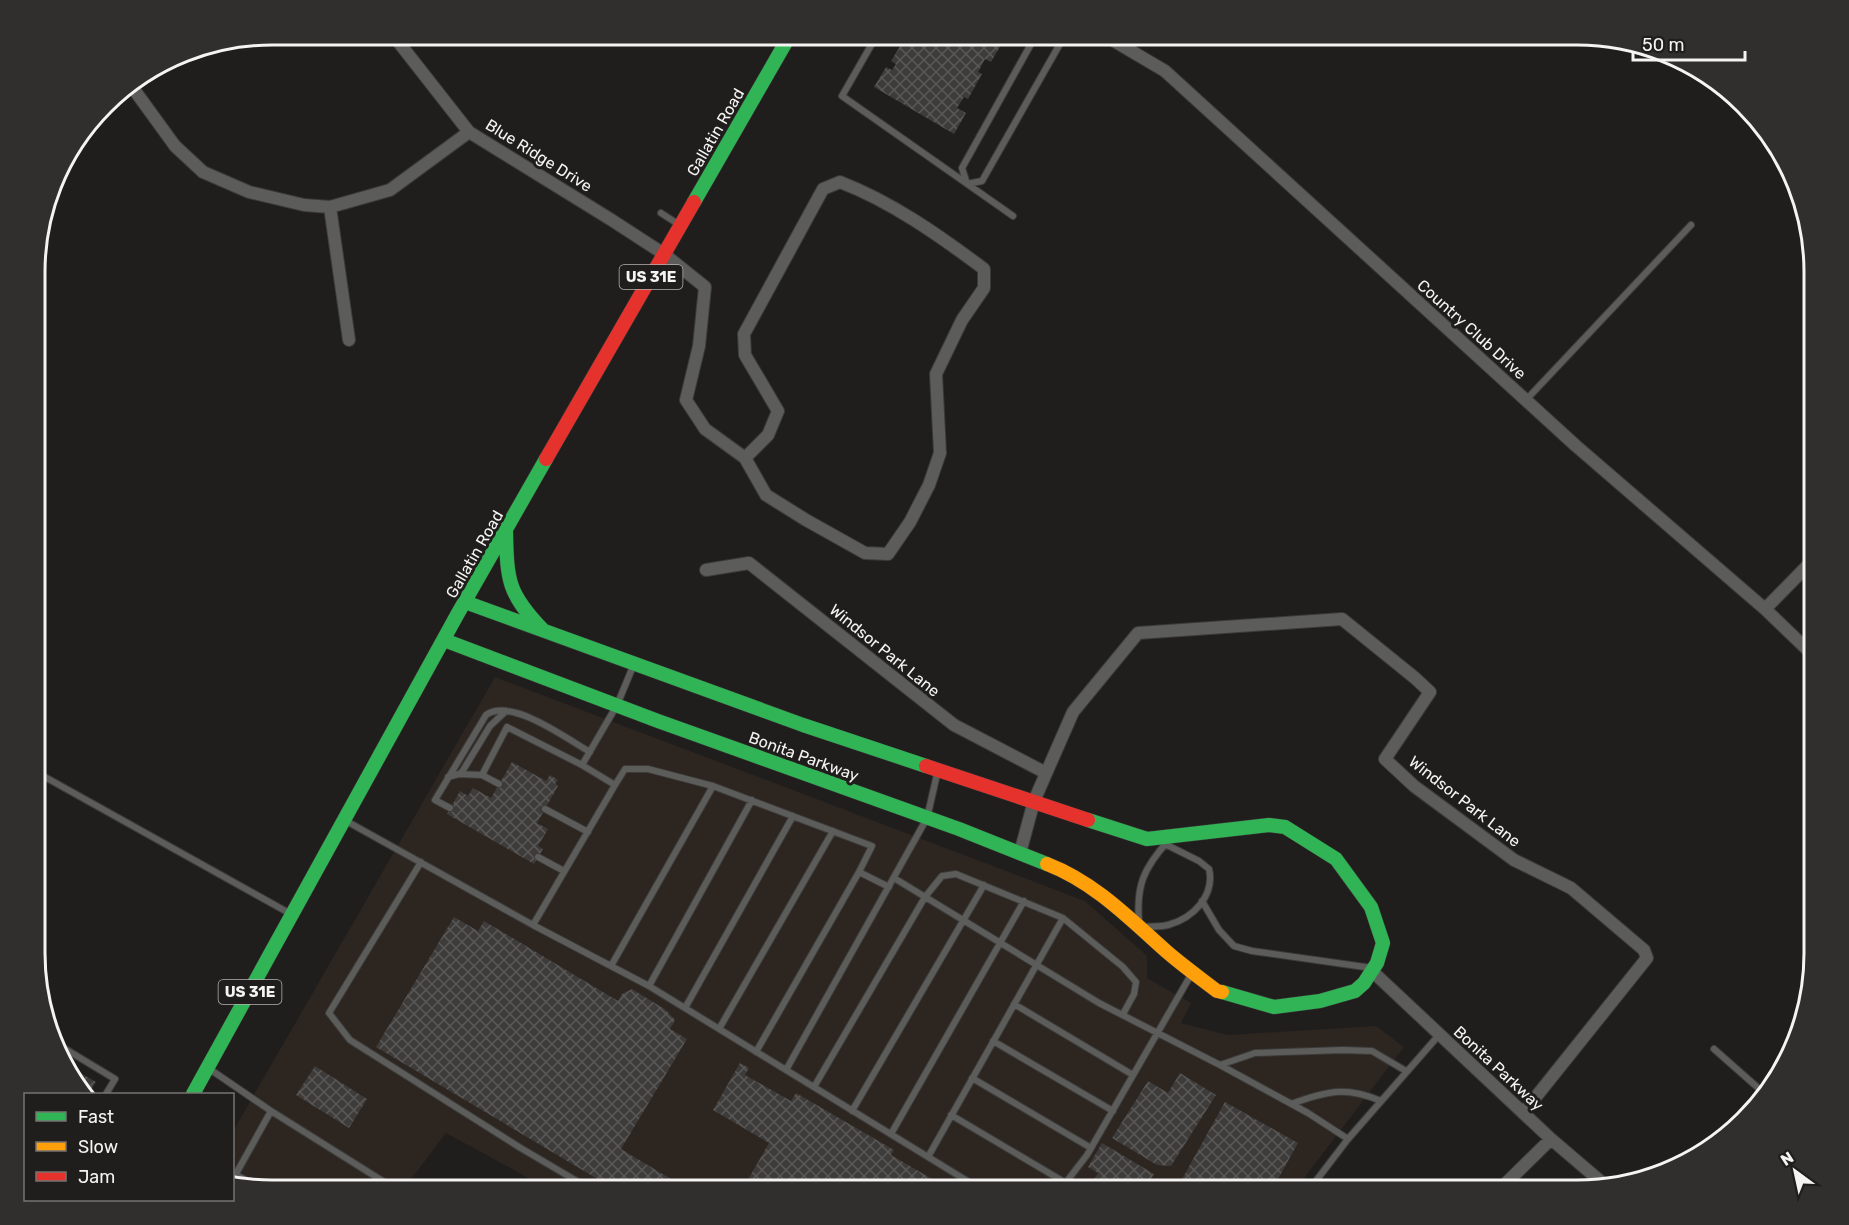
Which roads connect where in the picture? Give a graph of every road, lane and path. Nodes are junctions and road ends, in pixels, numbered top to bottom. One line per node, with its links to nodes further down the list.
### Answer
1 (402, 45): 10 (street, Blue Ridge Drive)
2 (784, 45): 16 (street, Gallatin Road / US 31E)
3 (871, 45): 11 (lane)
4 (1030, 45): 11 (lane)
5 (1059, 45): 11 (lane)
6 (1122, 45): 8 (street, Country Club Drive)
7 (1132, 45): 8 (lane)
8 (1130, 50): 19 (street, Country Club Drive)
9 (135, 91): 12 (street)
10 (469, 132): 12 (street); 17 (street, Blue Ridge Drive)
11 (967, 184): 14 (lane)
12 (330, 207): 18 (street)
13 (662, 213): 16 (lane)
14 (1013, 216)
15 (1691, 225): 19 (lane)
16 (681, 226): 17 (street, Gallatin Road / US 31E)
17 (664, 255): 20 (street, Blue Ridge Drive); 21 (street, Gallatin Road / US 31E)
18 (349, 340)
19 (1525, 400): 25 (street, Country Club Drive)
20 (745, 458): 20 (street)
21 (506, 532): 24 (street, Gallatin Road / US 31E); 26 (street)
22 (1804, 569): 25 (street)
23 (706, 570): 35 (street, Windsor Park Lane)
24 (465, 602): 26 (street, Bonita Parkway); 27 (street, Gallatin Road / US 31E)
25 (1765, 609): 28 (street, Country Club Drive)
26 (543, 630): 29 (street, Bonita Parkway)
27 (444, 639): 30 (street, Bonita Parkway); 49 (street, Gallatin Road / US 31E)
28 (1804, 646)
29 (635, 664): 30 (lane); 34 (street, Bonita Parkway)
30 (616, 705): 32 (lane); 48 (street, Bonita Parkway)
31 (506, 711): 32 (lane); 36 (lane); 39 (lane)
32 (590, 752): 33 (lane)
33 (582, 765): 37 (lane); 41 (lane)
34 (938, 770): 44 (street, Bonita Parkway); 48 (lane)
35 (1046, 773): 44 (street, Windsor Park Lane); 100 (street, Windsor Park Lane)
36 (459, 774): 37 (lane); 39 (lane)
37 (482, 775): 40 (lane)
38 (45, 777): 64 (lane)
39 (448, 777): 45 (lane)
40 (499, 784)
41 (615, 785): 42 (lane); 51 (lane)
42 (713, 786): 43 (lane); 71 (lane)
43 (752, 800): 47 (lane); 74 (lane)
44 (1034, 801): 52 (street, Bonita Parkway); 53 (street, Windsor Park Lane)
45 (450, 808)
46 (545, 810): 51 (lane)
47 (792, 816): 50 (lane); 76 (lane)
48 (927, 818): 53 (street, Bonita Parkway); 58 (lane)
49 (345, 820): 55 (lane); 64 (street, Gallatin Road / US 31E)
50 (833, 831): 57 (lane); 78 (lane)
51 (588, 832): 56 (lane)
52 (1168, 840): 63 (lane); 68 (lane); 72 (street, Bonita Parkway)
53 (1020, 853): 68 (street, Bonita Parkway)
54 (538, 856): 56 (lane)
55 (421, 862): 67 (lane); 110 (lane)
56 (564, 871): 67 (lane)
57 (859, 872): 60 (lane); 84 (lane)
58 (894, 878): 60 (lane); 61 (lane)
59 (984, 885): 61 (lane); 62 (lane); 66 (lane)
60 (889, 887): 87 (lane)
61 (925, 897): 66 (lane); 91 (lane)
62 (1024, 901): 65 (lane); 69 (lane)
63 (1202, 901): 68 (lane); 72 (lane)
64 (292, 915): 86 (street, Gallatin Road / US 31E)
65 (1063, 918): 70 (lane); 77 (lane)
66 (963, 920): 69 (lane); 98 (lane)
67 (533, 925): 71 (lane)
68 (1140, 927): 73 (street, Bonita Parkway)
69 (1000, 942): 70 (lane); 102 (lane)
70 (1036, 964): 75 (lane); 77 (lane)
71 (611, 966): 74 (lane)
72 (1372, 970): 73 (street, Bonita Parkway); 80 (street, Bonita Parkway)
73 (1193, 972): 79 (lane)
74 (649, 986): 76 (lane)
75 (1014, 1004): 81 (lane); 89 (lane)
76 (685, 1008): 78 (lane)
77 (1123, 1014): 79 (lane)
78 (719, 1029): 84 (lane)
79 (1158, 1032): 85 (lane); 89 (lane)
80 (1439, 1035): 88 (lane); 100 (street, Bonita Parkway)
81 (993, 1041): 90 (lane); 99 (lane)
82 (1714, 1049): 92 (lane)
83 (66, 1050): 93 (lane)
84 (756, 1052): 87 (lane)
85 (1220, 1065): 88 (lane); 96 (lane)
86 (208, 1068): 94 (street, Gallatin Road / US 31E); 97 (lane)
87 (786, 1070): 91 (lane)
88 (1406, 1071): 95 (lane)
89 (1133, 1075): 99 (lane)
90 (972, 1078): 101 (lane); 105 (lane)
91 (814, 1088): 98 (lane)
92 (1759, 1089)
93 (107, 1093)
94 (194, 1093)
95 (1381, 1101): 96 (lane); 103 (lane)
96 (1291, 1104): 103 (lane)
97 (271, 1111): 107 (lane); 109 (lane)
98 (852, 1111): 102 (lane)
99 (1113, 1111): 105 (lane)
100 (1523, 1113): 104 (street, Bonita Parkway)
101 (951, 1115): 106 (lane); 112 (lane)
102 (891, 1134): 106 (lane)
103 (1348, 1139): 114 (lane)
104 (1551, 1139): 108 (street, Bonita Parkway); 115 (street)
105 (1092, 1148): 113 (lane)
106 (928, 1157): 111 (lane)
107 (235, 1177)
108 (1598, 1179)
109 (381, 1180)
110 (575, 1180)
111 (966, 1180)
112 (1061, 1180)
113 (1068, 1180)
114 (1317, 1180)
115 (1509, 1180)

